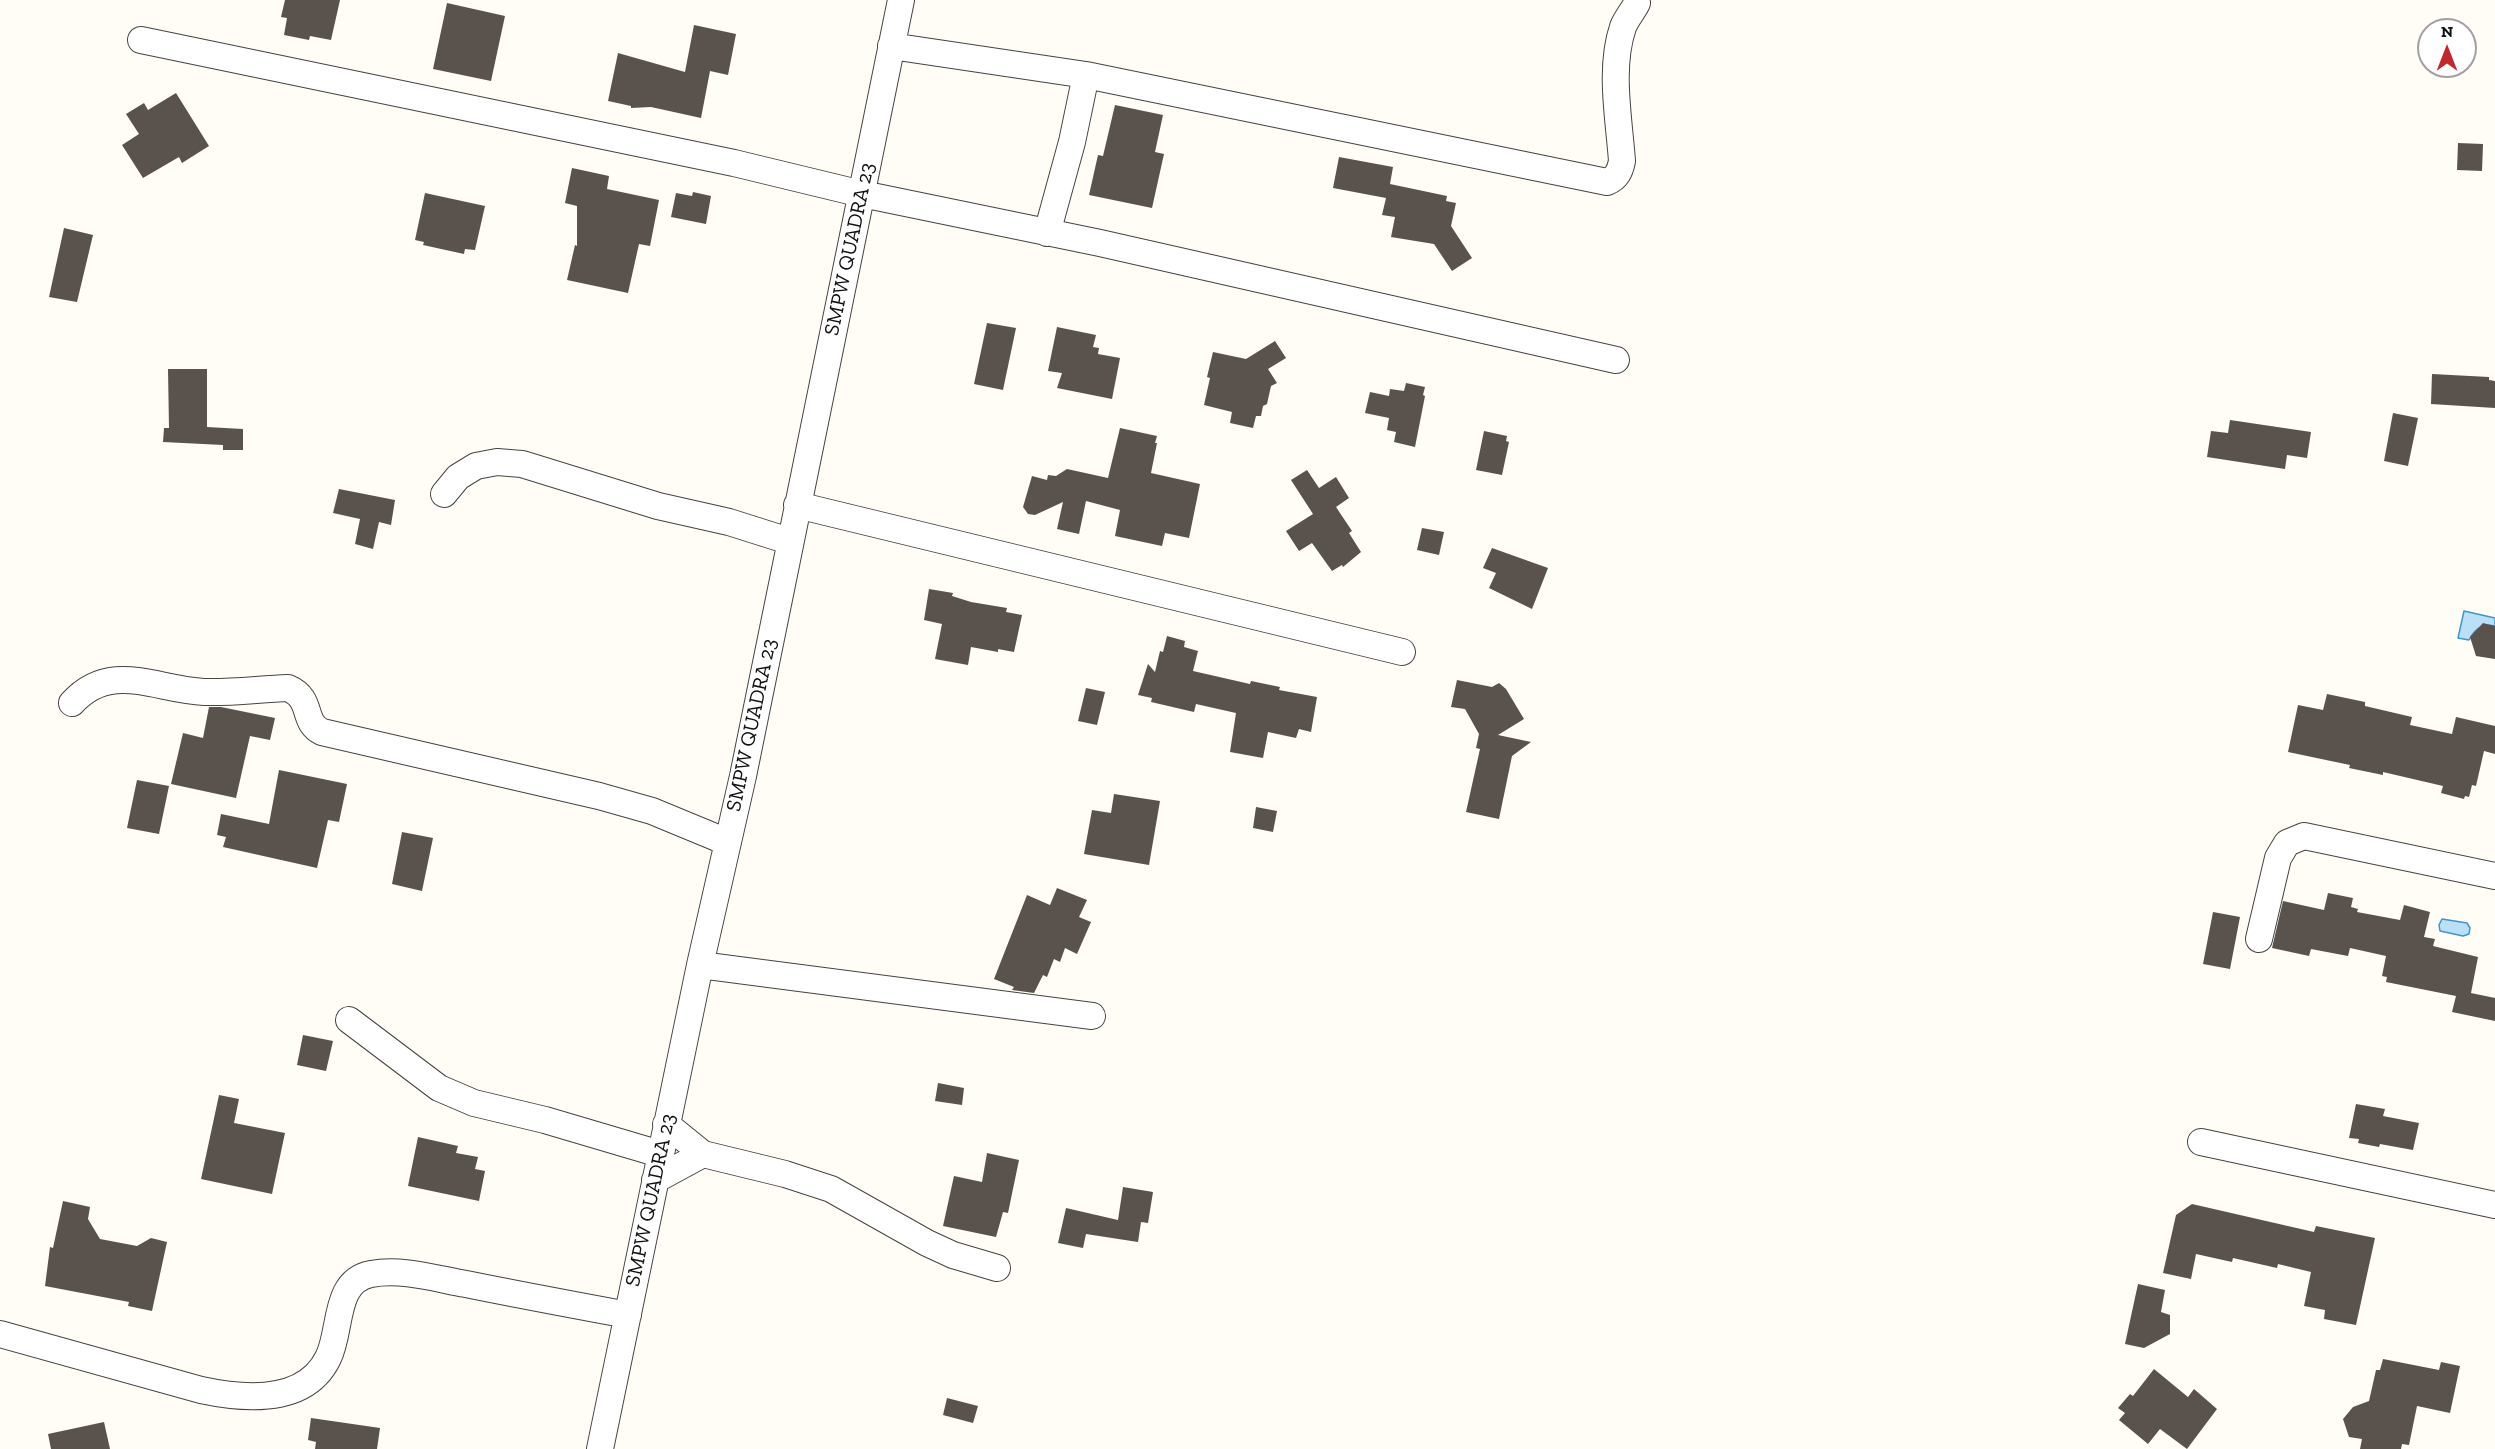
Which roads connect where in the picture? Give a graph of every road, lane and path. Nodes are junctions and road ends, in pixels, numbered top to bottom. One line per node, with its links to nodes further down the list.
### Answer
1 (901, 0): 4 (street, SMPW QUADRA 23)
2 (1637, 3): 5 (street)
3 (141, 40): 6 (street)
4 (891, 46): 5 (street); 6 (street, SMPW QUADRA 23)
5 (1086, 75): 7 (street)
6 (862, 194): 7 (street); 10 (street, SMPW QUADRA 23)
7 (1047, 232): 8 (street)
8 (1616, 360)
9 (444, 494): 11 (street)
10 (797, 505): 11 (street, SMPW QUADRA 23); 12 (street)
11 (789, 541): 14 (street, SMPW QUADRA 23)
12 (1402, 652)
13 (72, 703): 14 (street)
14 (727, 842): 17 (street, SMPW QUADRA 23)
15 (2495, 876): 16 (street)
16 (2259, 939)
17 (700, 965): 18 (street); 20 (street, SMPW QUADRA 23)
18 (1092, 1016)
19 (349, 1020): 22 (street)
20 (666, 1124): 22 (street, SMPW QUADRA 23); 23 (street)
21 (2201, 1142): 25 (street)
22 (660, 1154): 24 (street, SMPW QUADRA 23)
23 (703, 1154): 24 (street); 26 (street)
24 (655, 1180): 27 (street, SMPW QUADRA 23)
25 (2495, 1205)
26 (997, 1268)
27 (628, 1315): 28 (street); 29 (street, SMPW QUADRA 23)
28 (0, 1334)
29 (600, 1449)

